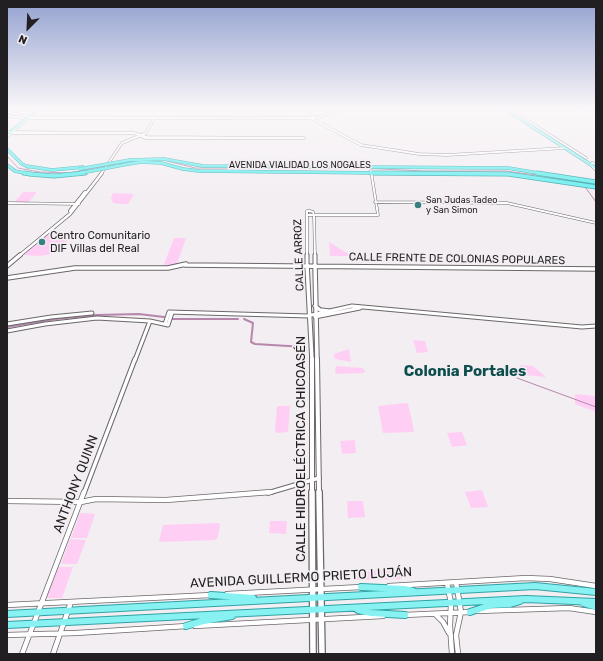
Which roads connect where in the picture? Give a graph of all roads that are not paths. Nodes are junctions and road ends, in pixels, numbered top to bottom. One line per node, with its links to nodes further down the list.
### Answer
1 (130, 139): 10 (main road)
2 (350, 139): 6 (street)
3 (551, 139): 6 (main road)
4 (554, 139): 8 (main road)
5 (556, 139): 8 (street)
6 (564, 147): 11 (main road)
7 (7, 149): 14 (highway)
8 (586, 158): 11 (main road)
9 (178, 161): 10 (highway); 15 (highway, AVENIDA VIALIDAD LOS NOGALES); 19 (highway, AVENIDA VIALIDAD LOS NOGALES, bridge)
10 (108, 163): 14 (highway); 18 (main road, bridge)
11 (591, 163): 17 (main road)
12 (7, 165): 22 (highway, AVENIDA VIALIDAD LOS NOGALES)
13 (170, 165): 18 (highway); 19 (highway, AVENIDA VIALIDAD LOS NOGALES, bridge); 20 (highway, AVENIDA VIALIDAD LOS NOGALES)
14 (26, 166): 19 (highway, AVENIDA VIALIDAD LOS NOGALES)
15 (302, 166): 16 (highway, AVENIDA VIALIDAD LOS NOGALES); 20 (highway)
16 (367, 166): 21 (highway); 24 (highway, AVENIDA VIALIDAD LOS NOGALES)
17 (596, 167)
18 (103, 170): 22 (highway); 23 (main road)
19 (80, 171): 22 (highway, AVENIDA VIALIDAD LOS NOGALES)
20 (304, 171): 21 (highway, AVENIDA VIALIDAD LOS NOGALES)
21 (371, 172): 27 (highway, AVENIDA VIALIDAD LOS NOGALES); 30 (street)
22 (29, 174)
23 (99, 176): 32 (main road); 32 (main road)
24 (564, 176): 25 (highway, AVENIDA VIALIDAD LOS NOGALES); 27 (highway)
25 (577, 178): 26 (highway, AVENIDA VIALIDAD LOS NOGALES); 28 (highway)
26 (596, 181)
27 (566, 182): 28 (highway, AVENIDA VIALIDAD LOS NOGALES)
28 (576, 184): 29 (highway, AVENIDA VIALIDAD LOS NOGALES)
29 (596, 187)
30 (375, 202): 33 (street); 34 (street)
31 (7, 204): 32 (street)
32 (78, 204): 35 (main road)
33 (314, 215): 36 (street, CALLE ARROZ); 37 (street, CALLE ARROZ)
34 (596, 223)
35 (7, 264)
36 (307, 266): 37 (main road, CALLE FRENTE DE COLONIAS POPULARES); 39 (main road, CALLE FRENTE DE COLONIAS POPULARES); 44 (main road, CALLE ARROZ)
37 (316, 266): 38 (main road, CALLE FRENTE DE COLONIAS POPULARES); 40 (main road, CALLE ARROZ)
38 (596, 269)
39 (7, 278)
40 (315, 306): 42 (main road); 44 (main road, CALLE ARROZ)
41 (364, 308): 42 (street); 44 (street); 47 (street)
42 (328, 312): 44 (street)
43 (90, 316): 45 (street); 46 (street); 48 (street)
44 (312, 316): 45 (street); 49 (main road, CALLE HIDROELÉCTRICA CHICOASÉN); 50 (main road, CALLE HIDROELÉCTRICA CHICOASÉN)
45 (150, 321): 52 (street, ANTHONY QUINN)
46 (7, 324)
47 (596, 326)
48 (7, 331)
49 (319, 478): 50 (street); 57 (main road, CALLE HIDROELÉCTRICA CHICOASÉN)
50 (313, 480): 52 (street); 58 (main road, CALLE HIDROELÉCTRICA CHICOASÉN)
51 (7, 501): 52 (street)
52 (81, 502): 71 (street, ANTHONY QUINN)
53 (456, 582): 54 (street, AVENIDA GUILLERMO PRIETO LUJÁN); 55 (street, AVENIDA GUILLERMO PRIETO LUJÁN); 60 (street)
54 (447, 583): 56 (street, AVENIDA GUILLERMO PRIETO LUJÁN); 59 (street)
55 (596, 586)
56 (361, 587): 57 (street, AVENIDA GUILLERMO PRIETO LUJÁN); 61 (main road)
57 (320, 588): 58 (street, AVENIDA GUILLERMO PRIETO LUJÁN); 64 (main road, CALLE HIDROELÉCTRICA CHICOASÉN)
58 (313, 589): 63 (street, AVENIDA GUILLERMO PRIETO LUJÁN); 65 (main road, CALLE HIDROELÉCTRICA CHICOASÉN)
59 (449, 590): 60 (main road, AVENIDA GUILLERMO PRIETO LUJÁN); 61 (main road, AVENIDA GUILLERMO PRIETO LUJÁN); 72 (street)
60 (458, 590): 62 (main road, AVENIDA GUILLERMO PRIETO LUJÁN); 73 (street)
61 (418, 592): 64 (main road, AVENIDA GUILLERMO PRIETO LUJÁN)
62 (596, 592)
63 (211, 595): 67 (main road); 69 (street, AVENIDA GUILLERMO PRIETO LUJÁN)
64 (321, 598): 65 (main road, AVENIDA GUILLERMO PRIETO LUJÁN); 77 (main road, CALLE HIDROELÉCTRICA CHICOASÉN)
65 (313, 599): 67 (main road, AVENIDA GUILLERMO PRIETO LUJÁN); 76 (main road, CALLE HIDROELÉCTRICA CHICOASÉN)
66 (526, 599): 68 (main road); 73 (main road); 82 (main road)
67 (261, 600): 79 (main road, AVENIDA GUILLERMO PRIETO LUJÁN)
68 (576, 601): 70 (main road); 75 (main road)
69 (71, 602): 71 (street, AVENIDA GUILLERMO PRIETO LUJÁN); 79 (street)
70 (596, 602)
71 (42, 603): 74 (street, AVENIDA GUILLERMO PRIETO LUJÁN); 80 (street, ANTHONY QUINN)
72 (452, 603): 73 (main road); 78 (main road); 84 (street)
73 (460, 603): 81 (street)
74 (7, 605)
75 (596, 607)
76 (313, 609): 77 (main road); 86 (main road); 89 (main road, CALLE HIDROELÉCTRICA CHICOASÉN)
77 (321, 609): 78 (main road); 90 (main road, CALLE HIDROELÉCTRICA CHICOASÉN)
78 (354, 609): 88 (main road)
79 (68, 611): 80 (main road, AVENIDA GUILLERMO PRIETO LUJÁN); 91 (street)
80 (38, 612): 85 (main road, AVENIDA GUILLERMO PRIETO LUJÁN); 92 (street, ANTHONY QUINN)
81 (461, 612): 82 (street); 84 (street); 104 (street)
82 (470, 612): 83 (street)
83 (596, 612)
84 (452, 613): 87 (street); 98 (street)
85 (7, 614)
86 (244, 614): 91 (main road); 94 (main road)
87 (435, 614): 88 (street); 98 (street)
88 (405, 615): 90 (street)
89 (313, 620): 90 (street); 94 (street); 101 (main road, CALLE HIDROELÉCTRICA CHICOASÉN)
90 (322, 620): 102 (main road, CALLE HIDROELÉCTRICA CHICOASÉN)
91 (63, 622): 92 (main road); 96 (street)
92 (34, 624): 93 (main road); 95 (street, ANTHONY QUINN)
93 (7, 625)
94 (186, 626): 96 (street)
95 (29, 634): 96 (street); 97 (street); 99 (street, ANTHONY QUINN)
96 (60, 634): 100 (street)
97 (7, 635)
98 (450, 635): 103 (street)
99 (22, 654)
100 (53, 654)
101 (313, 654)
102 (322, 654)
103 (452, 654)
104 (458, 654)

